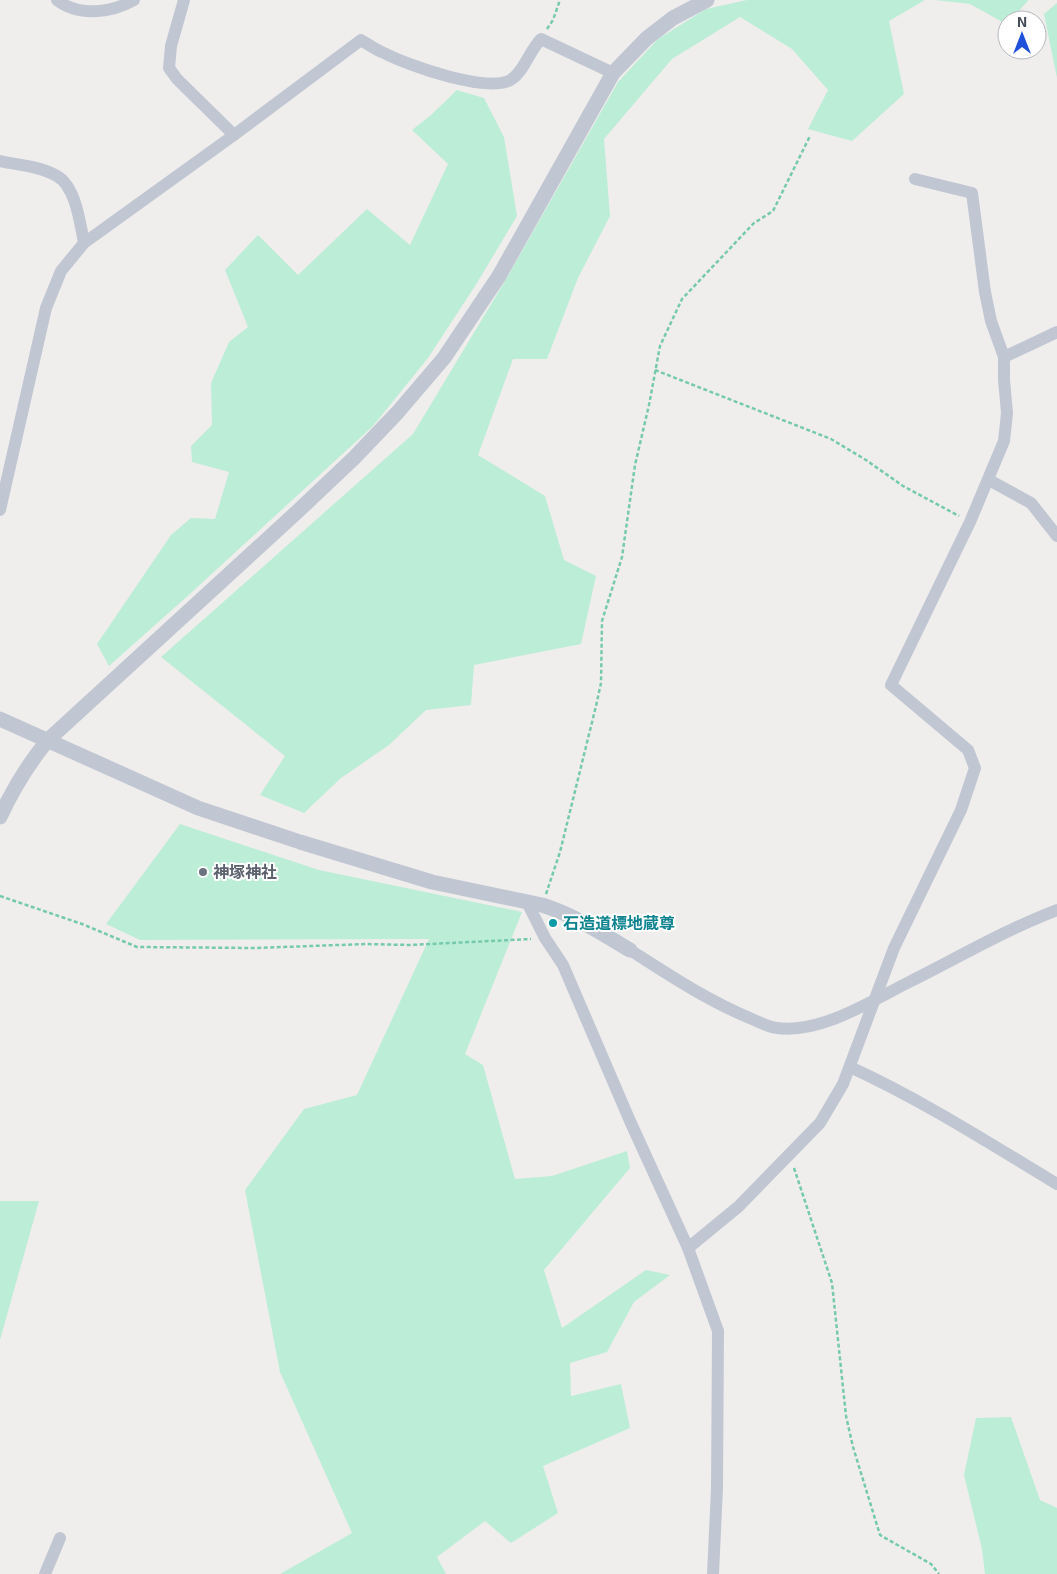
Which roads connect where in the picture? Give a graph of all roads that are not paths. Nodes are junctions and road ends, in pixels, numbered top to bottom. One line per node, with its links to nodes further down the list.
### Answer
1 (57, 0): 2 (street)
2 (134, 0)
3 (184, 0): 6 (street)
4 (707, 0): 5 (street)
5 (612, 73): 6 (street); 16 (street)
6 (234, 135): 9 (street)
7 (0, 161): 9 (street)
8 (915, 179): 11 (street)
9 (84, 243): 13 (street)
10 (1057, 332): 11 (street)
11 (1004, 357): 12 (street)
12 (989, 480): 14 (street); 21 (street)
13 (0, 510)
14 (1057, 536)
15 (0, 719): 16 (street)
16 (48, 740): 17 (street); 18 (street)
17 (0, 817)
18 (527, 902): 20 (street); 24 (street)
19 (1057, 910): 21 (street)
20 (630, 950): 21 (street)
21 (873, 1001): 22 (street)
22 (850, 1066): 23 (street); 24 (street)
23 (1057, 1184)
24 (688, 1248): 27 (street)
25 (60, 1538): 26 (street)
26 (45, 1574)
27 (713, 1574)

